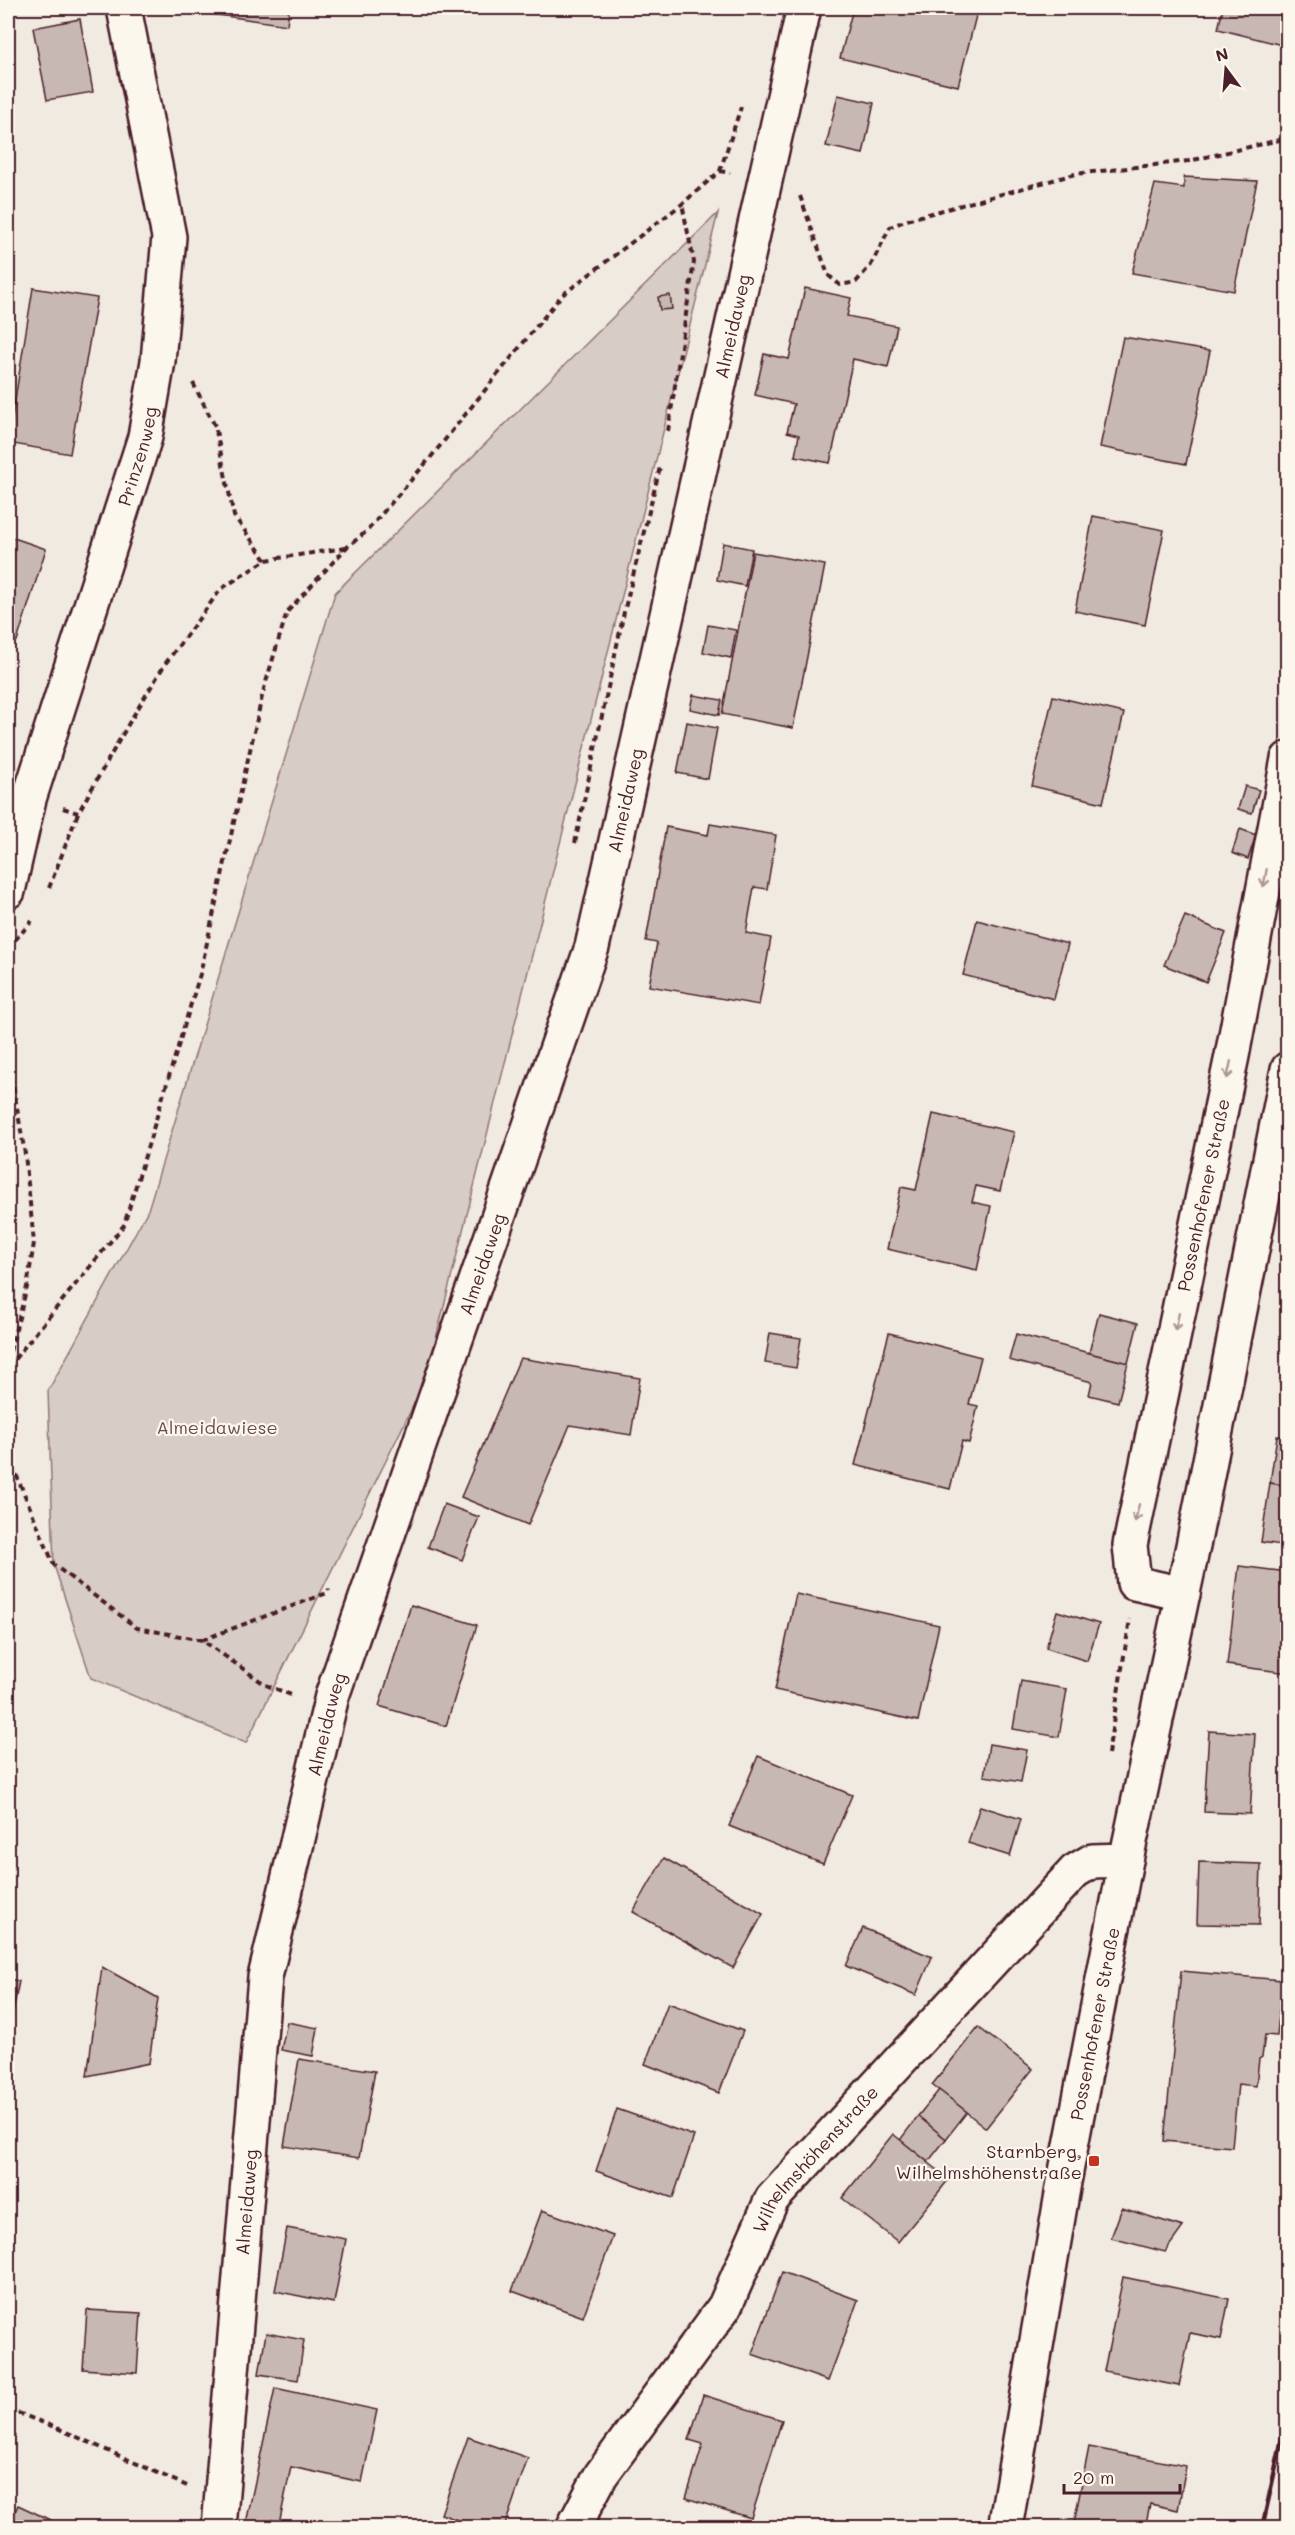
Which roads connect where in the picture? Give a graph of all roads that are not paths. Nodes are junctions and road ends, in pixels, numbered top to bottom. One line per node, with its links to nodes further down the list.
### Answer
1 (124, 8): 4 (street, Prinzenweg)
2 (804, 8): 9 (street, Almeidaweg)
3 (1287, 759): 7 (street, Possenhofener Straße, one-way to 7)
4 (14, 830): 5 (street, Prinzenweg)
5 (8, 891)
6 (1287, 1069): 7 (street, Possenhofener Straße)
7 (1183, 1594): 8 (street, Possenhofener Straße)
8 (1126, 1860): 10 (street, Wilhelmshöhenstraße); 11 (street, Possenhofener Straße)
9 (219, 2528)
10 (573, 2528)
11 (1005, 2528)

